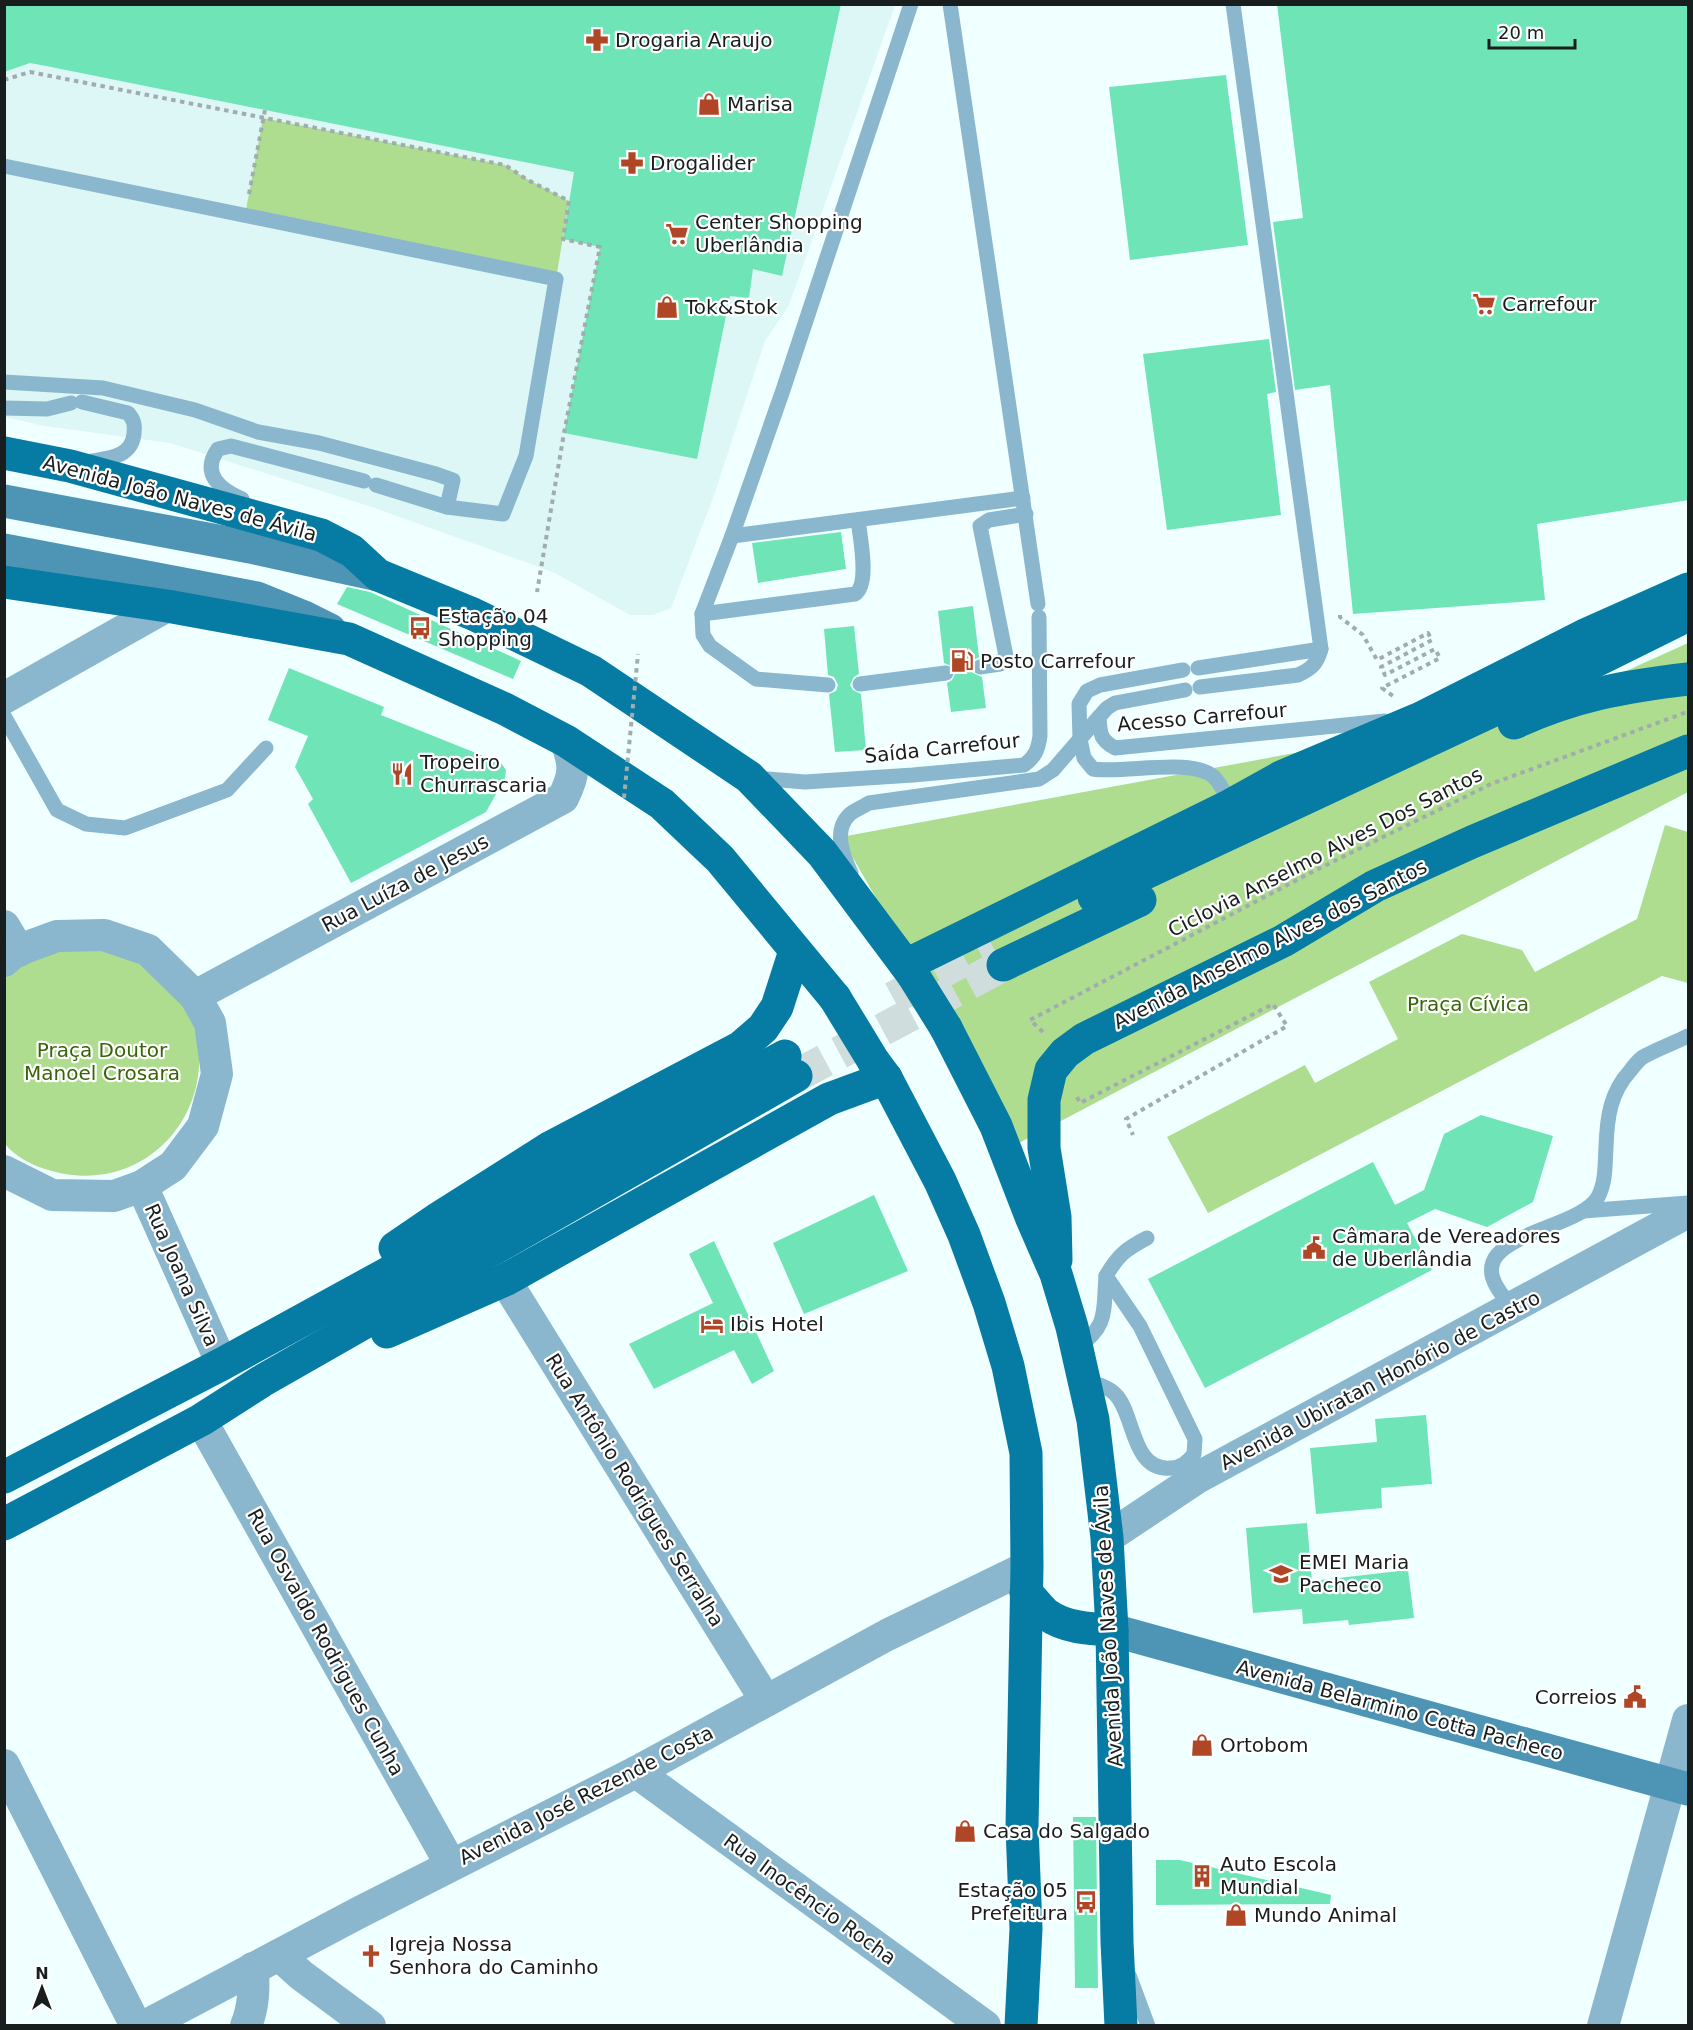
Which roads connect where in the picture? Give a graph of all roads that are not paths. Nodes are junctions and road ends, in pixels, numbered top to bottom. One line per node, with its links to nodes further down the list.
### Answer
1 (911, 4): 15 (lane)
2 (950, 4): 9 (lane, Saída Carrefour)
3 (1233, 4): 24 (lane)
4 (4, 166): 11 (lane)
5 (4, 382): 11 (lane)
6 (4, 408): 8 (lane)
7 (4, 453): 8 (main road, Avenida João Naves de Ávila)
8 (70, 466): 14 (main road, Avenida João Naves de Ávila)
9 (1023, 498): 12 (lane, Saída Carrefour); 13 (lane)
10 (4, 501): 17 (main road, Avenida João Naves de Ávila)
11 (447, 507): 14 (lane)
12 (1026, 514): 25 (lane); 38 (lane, Saída Carrefour)
13 (858, 520): 15 (lane); 21 (lane)
14 (321, 535): 17 (main road, Avenida João Naves de Ávila)
15 (732, 536): 21 (lane)
16 (4, 550): 23 (main road)
17 (378, 576): 38 (main road, Avenida João Naves de Ávila)
18 (4, 582): 20 (main road)
19 (1689, 589): 33 (main road)
20 (167, 606): 23 (main road); 30 (street)
21 (702, 614): 29 (lane)
22 (1689, 615): 27 (main road)
23 (349, 639): 35 (main road)
24 (1321, 649): 32 (lane, Acesso Carrefour); 34 (lane)
25 (980, 667)
26 (946, 673): 28 (lane)
27 (1689, 679)
28 (860, 684)
29 (828, 685)
30 (4, 698)
31 (4, 716): 36 (lane)
32 (1099, 717): 33 (lane, Acesso Carrefour); 34 (lane)
33 (1421, 718): 39 (main road)
34 (1080, 739): 39 (lane); 40 (lane)
35 (566, 741): 42 (main road); 44 (street, Rua Luíza de Jesus)
36 (266, 748)
37 (1689, 751): 53 (main road, Avenida Anselmo Alves dos Santos)
38 (748, 777): 40 (main road, Avenida João Naves de Ávila)
39 (1231, 805): 43 (main road)
40 (872, 920): 43 (main road, Avenida João Naves de Ávila)
41 (10, 946): 44 (street)
42 (795, 951): 46 (main road, bridge); 59 (main road)
43 (910, 970): 53 (main road, Avenida João Naves de Ávila, bridge)
44 (195, 996): 48 (street)
45 (1689, 1036): 50 (lane)
46 (880, 1070): 55 (main road); 70 (main road)
47 (4, 1171): 48 (street)
48 (142, 1186): 61 (street, Rua Joana Silva)
49 (1689, 1203): 50 (lane)
50 (1583, 1211): 57 (lane)
51 (1689, 1212): 57 (street, Avenida Ubiratan Honório de Castro)
52 (1148, 1238): 54 (lane)
53 (1056, 1274): 60 (main road, Avenida João Naves de Ávila)
54 (1106, 1276): 56 (lane); 58 (lane)
55 (505, 1280): 63 (main road); 72 (street, Rua Antônio Rodrigues Serralha)
56 (1123, 1300): 58 (lane); 65 (lane)
57 (1514, 1308): 67 (street, Avenida Ubiratan Honório de Castro)
58 (1103, 1312): 60 (lane)
59 (257, 1344): 61 (main road); 63 (main road)
60 (1077, 1348): 62 (main road, Avenida João Naves de Ávila)
61 (222, 1364): 66 (main road)
62 (1085, 1380): 65 (lane); 69 (main road, Avenida João Naves de Ávila)
63 (262, 1382): 64 (main road)
64 (201, 1420): 68 (main road); 77 (street, Rua Osvaldo Rodrigues Cunha)
65 (1195, 1439): 67 (lane)
66 (4, 1477)
67 (1197, 1478): 69 (street, Avenida Ubiratan Honório de Castro)
68 (4, 1524)
69 (1107, 1538): 71 (main road, Avenida João Naves de Ávila)
70 (1027, 1580): 71 (main road); 72 (street, Avenida José Rezende Costa); 85 (main road)
71 (1112, 1630): 76 (main road, Avenida Belarmino Cotta Pacheco); 78 (main road, Avenida João Naves de Ávila)
72 (766, 1701): 75 (street, Avenida José Rezende Costa)
73 (1689, 1720): 76 (street)
74 (4, 1765): 80 (street)
75 (636, 1772): 77 (street, Avenida José Rezende Costa); 84 (street, Rua Inocêncio Rocha)
76 (1679, 1787): 88 (street)
77 (451, 1865): 79 (street, Avenida José Rezende Costa)
78 (1117, 1942): 86 (main road, Avenida João Naves de Ávila); 87 (lane)
79 (266, 1962): 81 (street, Avenida José Rezende Costa); 82 (street); 83 (street)
80 (136, 2025)
81 (145, 2025)
82 (246, 2025)
83 (370, 2025)
84 (985, 2025)
85 (1021, 2025)
86 (1121, 2025)
87 (1148, 2025)
88 (1603, 2025)

